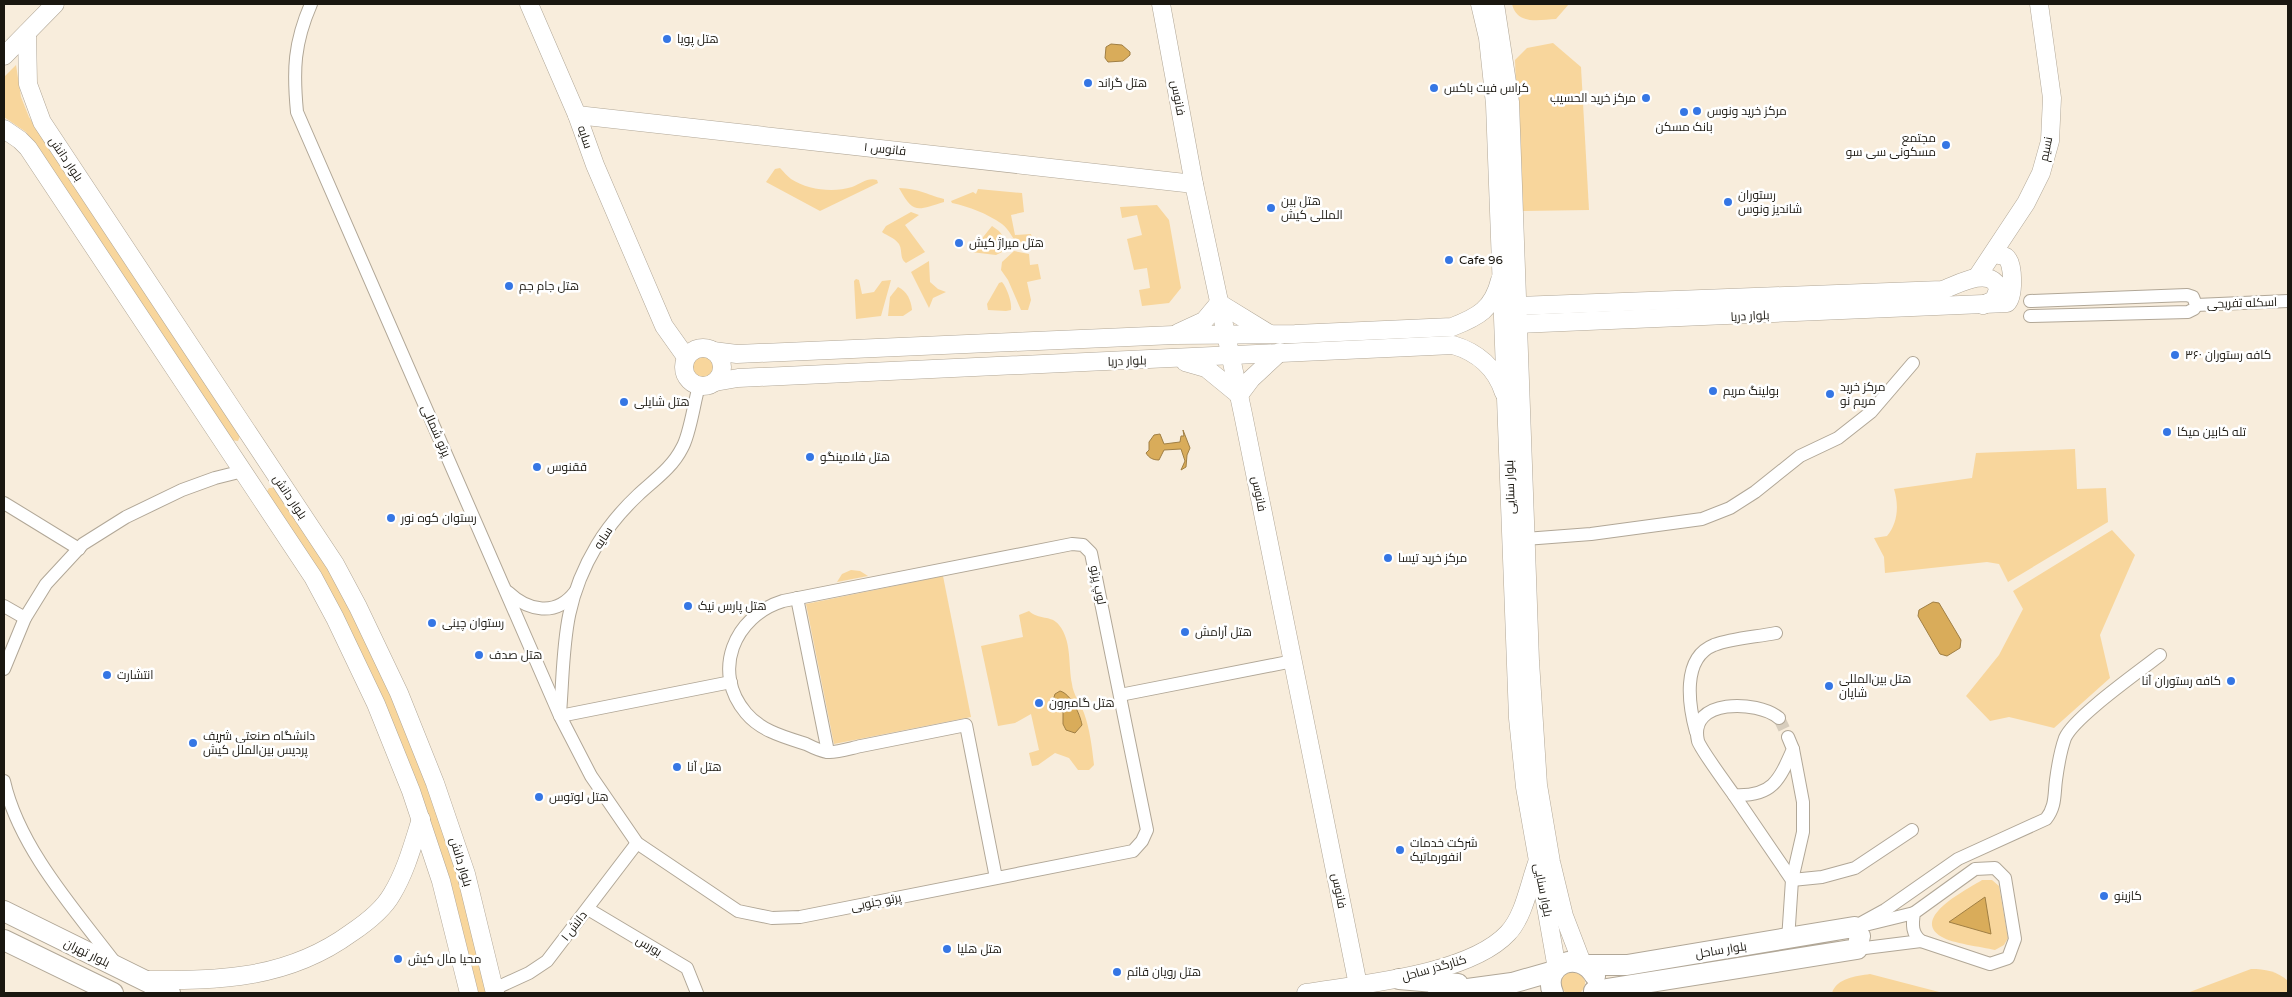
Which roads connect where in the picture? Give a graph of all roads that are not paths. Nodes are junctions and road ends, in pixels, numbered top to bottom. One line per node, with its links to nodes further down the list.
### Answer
1 (55, 4): 8 (street)
2 (311, 4): 44 (street, پرتو شمالی)
3 (529, 4): 10 (street, سایه)
4 (1161, 4): 12 (street, فانوس)
5 (1480, 4): 14 (street, بلوار سنایی)
6 (1495, 4): 22 (street, بلوار سنایی)
7 (2039, 4): 13 (street, نسیم)
8 (27, 33): 9 (street); 39 (street, بلوار دانش)
9 (4, 56)
10 (577, 115): 12 (street, فانوس ۱); 33 (street, سایه)
11 (4, 129): 40 (street, بلوار دانش)
12 (1194, 184): 19 (street, فانوس)
13 (1994, 254): 15 (street, نسیم); 21 (street, بلوار دریا)
14 (1503, 270): 27 (street, بلوار دریا); 38 (street, بلوار سنایی)
15 (1977, 277): 16 (street, بلوار دریا); 21 (street)
16 (1804, 295): 23 (street, بلوار دریا); 24 (street)
17 (2030, 301): 20 (street)
18 (2288, 301): 20 (street, اسکله تفریحی)
19 (1219, 303): 27 (street); 28 (street); 29 (street, فانوس)
20 (2196, 304): 25 (street)
21 (1983, 305): 24 (street, بلوار دریا)
22 (1517, 306): 23 (street, بلوار دریا); 26 (street, بلوار سنایی)
23 (1627, 311): 24 (street, بلوار دریا); 26 (street, بلوار دریا)
24 (1805, 313)
25 (2030, 316)
26 (1518, 324): 42 (street, بلوار سنایی)
27 (1270, 334): 29 (street, بلوار دریا)
28 (1174, 335): 29 (street, بلوار دریا); 30 (street, بلوار دریا)
29 (1226, 335): 32 (street, فانوس)
30 (713, 351): 33 (street); 36 (street)
31 (1280, 352): 32 (street, بلوار دریا); 37 (street); 38 (street, بلوار دریا)
32 (1230, 355): 34 (street, بلوار دریا); 37 (street, فانوس)
33 (686, 357): 36 (street)
34 (1175, 359): 36 (street, بلوار دریا); 37 (street)
35 (1913, 363): 42 (street)
36 (707, 384): 45 (street, سایه)
37 (1240, 396): 51 (street, فانوس)
38 (1507, 404): 67 (street, بلوار سنایی)
39 (264, 458): 40 (street); 85 (street, بلوار دانش)
40 (243, 472): 43 (street); 63 (street, بلوار دانش)
41 (4, 503): 43 (street)
42 (1525, 539): 78 (street, بلوار سنایی)
43 (79, 549): 48 (street)
44 (505, 588): 45 (street); 55 (street, پرتو شمالی)
45 (576, 590): 55 (street, سایه)
46 (797, 598): 53 (street, لوپ پرتو); 54 (street, لوپ پرتو); 60 (street)
47 (4, 606): 48 (street)
48 (25, 618): 52 (street)
49 (1776, 633): 58 (street)
50 (2160, 654): 73 (street)
51 (1293, 661): 54 (street); 83 (street, فانوس)
52 (4, 669)
53 (731, 682): 55 (street); 60 (street, لوپ پرتو)
54 (1120, 695): 66 (street, لوپ پرتو)
55 (560, 716): 65 (street, پرتو شمالی)
56 (1779, 718): 58 (street)
57 (1788, 737): 59 (street)
58 (1698, 741): 62 (street)
59 (1793, 750): 62 (street); 69 (street)
60 (828, 752): 68 (street, لوپ پرتو)
61 (4, 781): 79 (street)
62 (1734, 795): 69 (street)
63 (421, 819): 82 (street); 89 (street, بلوار دانش)
64 (1912, 830): 69 (street)
65 (638, 843): 68 (street, پرتو جنوبی); 70 (street, دانش ۱)
66 (1133, 851): 68 (street, پرتو جنوبی)
67 (1537, 863): 80 (street, بلوار سنایی); 81 (street, کنارگذر ساحل)
68 (996, 878)
69 (1792, 880): 75 (street)
70 (588, 909): 85 (street, دانش ۱); 90 (street, بورس)
71 (4, 911): 79 (main road, بلوار تهران)
72 (1914, 913): 73 (street); 76 (street); 76 (street)
73 (1854, 927): 75 (main road, بلوار ساحل); 77 (main road)
74 (4, 940): 87 (main road, بلوار تهران)
75 (1788, 940): 78 (main road, بلوار ساحل)
76 (1921, 941): 77 (street)
77 (1857, 949): 86 (main road, بلوار ساحل)
78 (1584, 964): 80 (main road, بلوار ساحل); 86 (main road)
79 (120, 970): 82 (main road, بلوار تهران)
80 (1555, 970): 84 (main road); 93 (main road)
81 (1399, 978): 83 (street, کنارگذر ساحل); 84 (main road)
82 (142, 980): 88 (main road, بلوار تهران)
83 (1358, 985): 91 (street, کنارگذر ساحل)
84 (1485, 986): 92 (main road)
85 (495, 991)
86 (1594, 992)
87 (113, 993)
88 (170, 993)
89 (469, 993)
90 (697, 993)
91 (1306, 993)
92 (1438, 993)
93 (1553, 993)

